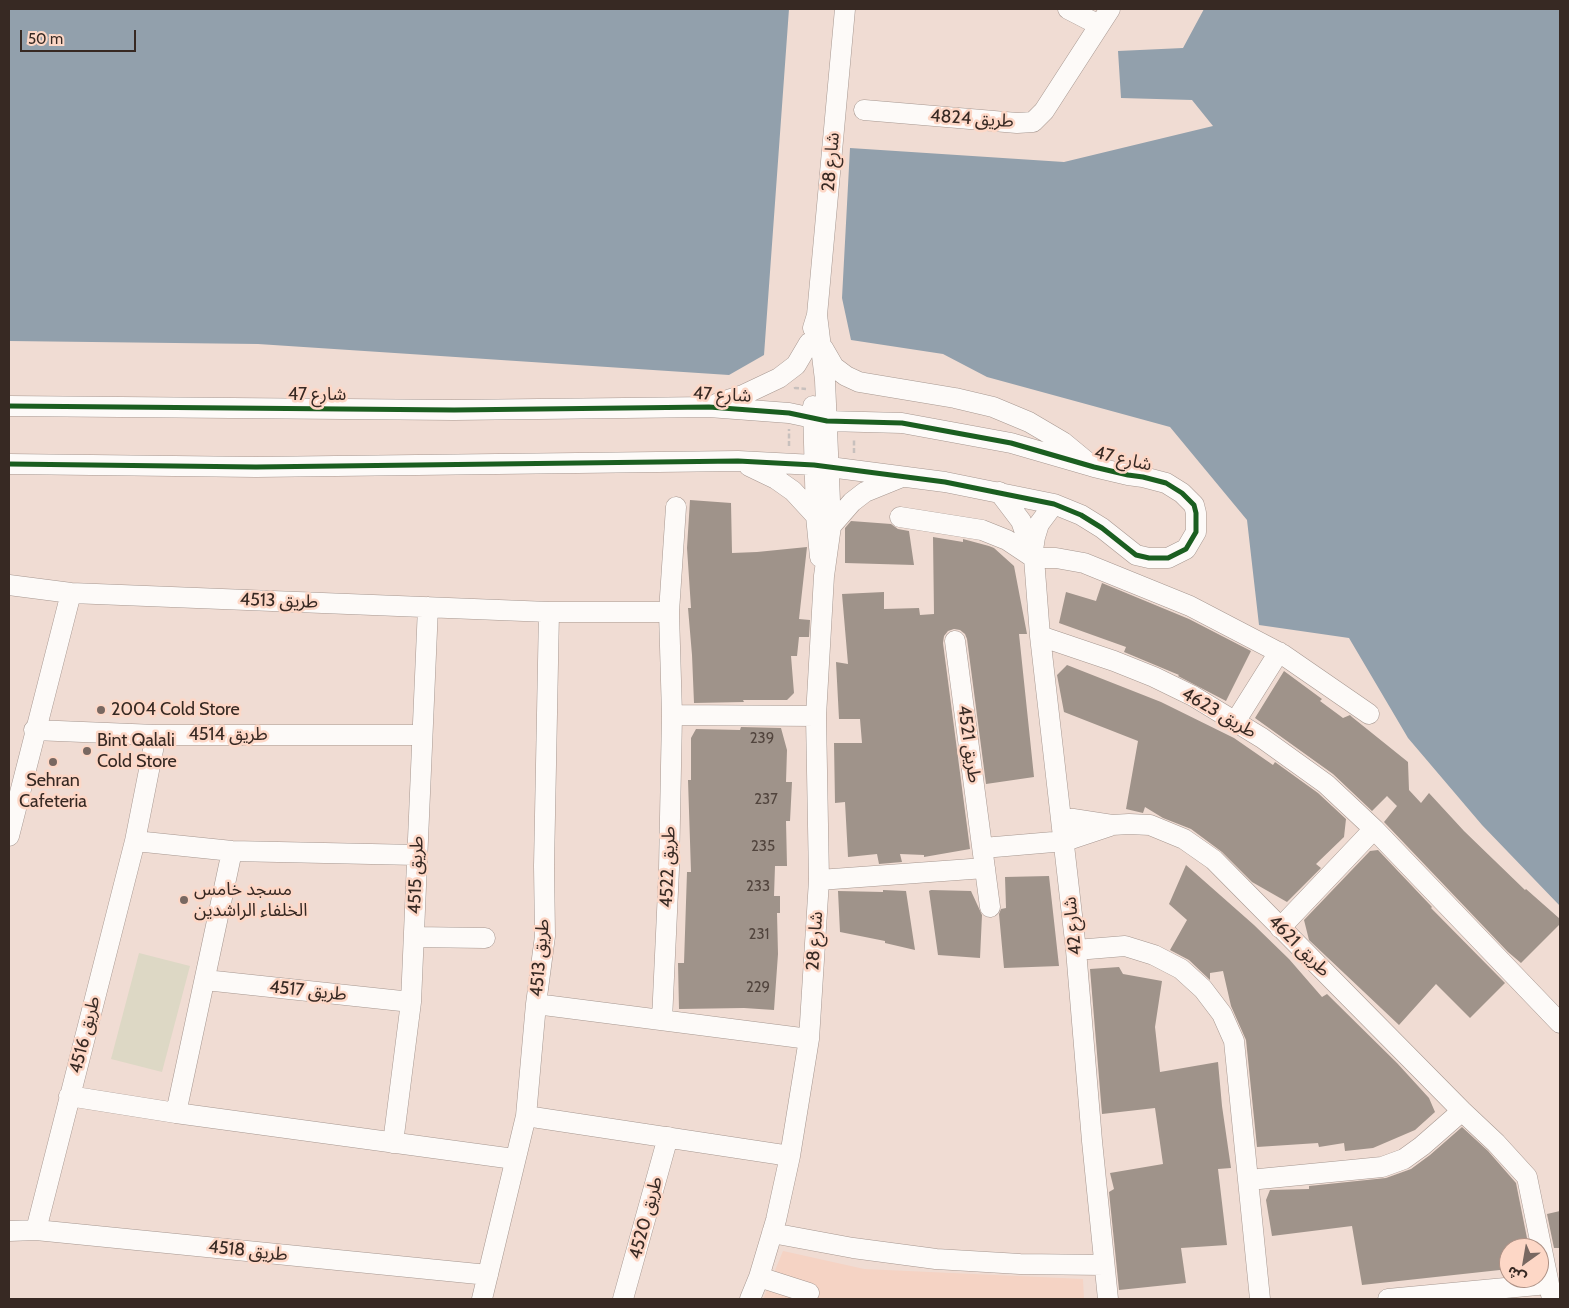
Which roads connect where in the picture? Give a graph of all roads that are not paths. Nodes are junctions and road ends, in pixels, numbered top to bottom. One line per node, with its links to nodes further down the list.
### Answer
1 (844, 9): 5 (street, شارع 28)
2 (1068, 9): 3 (street)
3 (1104, 17): 4 (street, طريق 4824)
4 (864, 110)
5 (816, 345): 7 (street); 8 (street, شارع 28); 12 (street)
6 (9, 406): 7 (street, شارع 47)
7 (709, 407): 8 (street, شارع 47)
8 (820, 419): 11 (street, شارع 28); 12 (street, شارع 47)
9 (738, 461): 10 (street, شارع 47); 11 (street, شارع 47); 18 (street)
10 (9, 464)
11 (822, 466): 13 (street, شارع 47); 18 (street, شارع 28)
12 (1094, 467): 15 (street, شارع 47)
13 (903, 476): 14 (street, شارع 47); 18 (street)
14 (999, 492): 15 (street, شارع 47); 19 (street, شارع 42)
15 (1054, 504): 19 (street, شارع 42)
16 (676, 507): 24 (street, طريق 4522)
17 (900, 517): 19 (street)
18 (823, 521): 30 (street, شارع 28)
19 (1033, 555): 25 (street, شارع 42); 27 (street)
20 (9, 586): 21 (street, طريق 4513)
21 (71, 593): 22 (street, طريق 4513); 32 (street)
22 (428, 607): 23 (street, طريق 4513); 33 (street, طريق 4515)
23 (549, 612): 24 (street, طريق 4513); 53 (street, طريق 4513)
24 (669, 612): 28 (street, طريق 4522)
25 (1040, 636): 31 (street, طريق 4623); 35 (street, شارع 42)
26 (956, 641): 41 (street, طريق 4521)
27 (1278, 652): 29 (street); 31 (street)
28 (672, 714): 30 (street); 54 (street, طريق 4522)
29 (1369, 714)
30 (816, 716): 45 (street, شارع 28)
31 (1235, 722): 37 (street, طريق 4623)
32 (34, 730): 34 (street, طريق 4514); 38 (street)
33 (422, 735): 34 (street, طريق 4514); 43 (street, طريق 4515)
34 (156, 736): 39 (street, طريق 4516)
35 (1062, 819): 36 (street, طريق 4621); 40 (street, شارع 42)
36 (1112, 825): 40 (street, طريق 4621); 47 (street, طريق 4621)
37 (1374, 829): 47 (street); 55 (street)
38 (9, 836)
39 (135, 841): 42 (street); 57 (street, طريق 4516)
40 (1065, 841): 41 (street); 50 (street, شارع 42)
41 (983, 848): 44 (street, طريق 4521)
42 (232, 851): 43 (street); 51 (street)
43 (417, 855): 48 (street, طريق 4515)
44 (985, 868): 45 (street); 46 (street, طريق 4521)
45 (819, 880): 56 (street, شارع 28)
46 (990, 907)
47 (1280, 928): 58 (street, طريق 4621)
48 (414, 937): 49 (street); 52 (street, طريق 4515)
49 (485, 938)
50 (1076, 950): 65 (street); 69 (street, شارع 42)
51 (205, 980): 52 (street, طريق 4517); 59 (street)
52 (411, 1002): 62 (street, طريق 4515)
53 (536, 1004): 54 (street); 60 (street, طريق 4513)
54 (662, 1020): 56 (street)
55 (1560, 1023)
56 (809, 1039): 63 (street, شارع 28)
57 (69, 1096): 59 (street); 66 (street, طريق 4516)
58 (1462, 1111): 65 (street); 72 (street, طريق 4621)
59 (176, 1113): 62 (street)
60 (526, 1116): 61 (street); 64 (street, طريق 4513)
61 (668, 1138): 63 (street); 75 (street, طريق 4520)
62 (393, 1142): 64 (street)
63 (790, 1156): 68 (street, شارع 28)
64 (514, 1159): 70 (street, طريق 4513)
65 (1249, 1180): 78 (street)
66 (36, 1230): 67 (street, طريق 4518); 70 (street, طريق 4518)
67 (9, 1231)
68 (772, 1233): 69 (street); 71 (street, شارع 28)
69 (1104, 1265): 77 (street, شارع 42)
70 (488, 1275): 74 (street, طريق 4513)
71 (759, 1277): 73 (street); 76 (street, شارع 28)
72 (1550, 1292): 79 (street, طريق 4621)
73 (809, 1293)
74 (482, 1299)
75 (623, 1299)
76 (750, 1299)
77 (1108, 1299)
78 (1260, 1299)
79 (1388, 1299)

